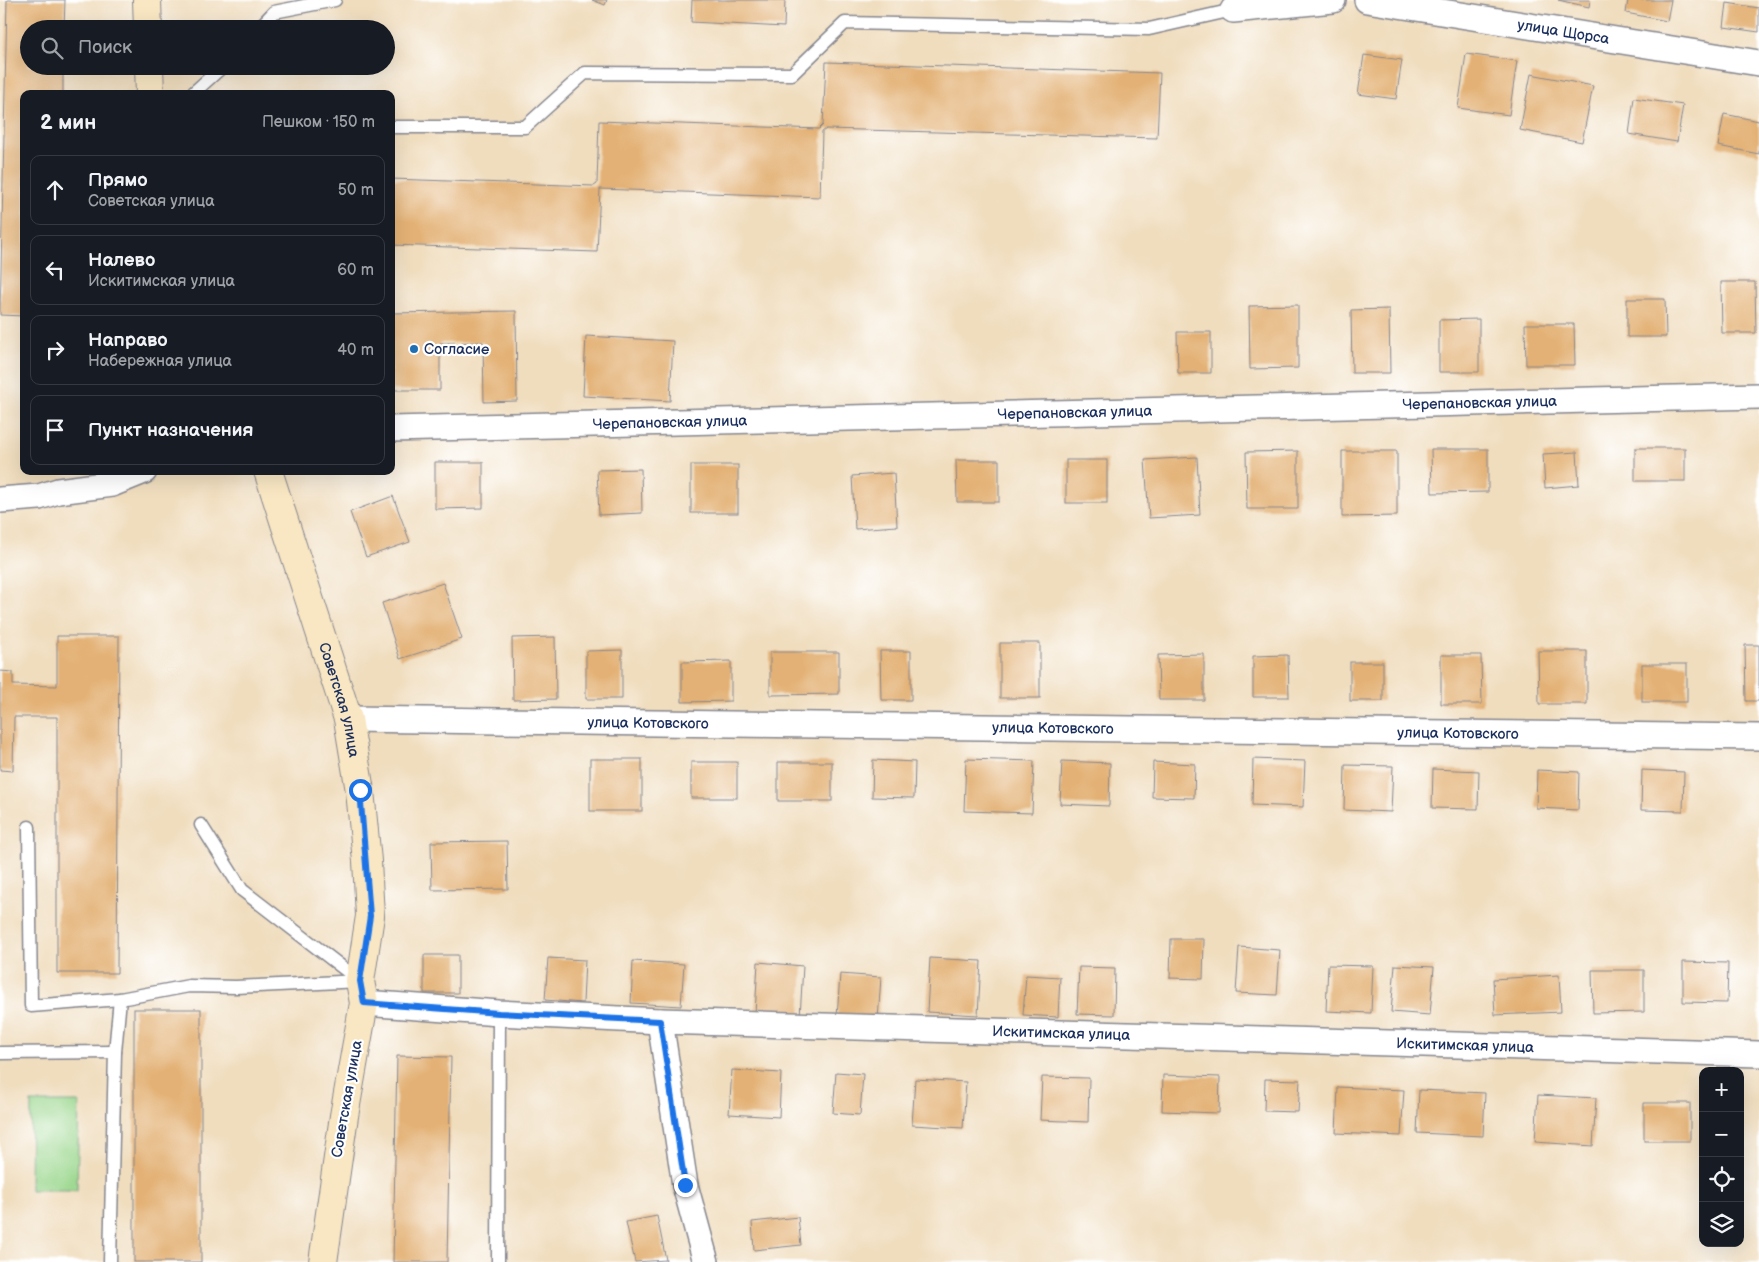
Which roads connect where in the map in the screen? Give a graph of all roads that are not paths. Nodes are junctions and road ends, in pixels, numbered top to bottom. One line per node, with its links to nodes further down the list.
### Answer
1 (147, 0): 6 (main road)
2 (335, 0): 7 (lane)
3 (1333, 0): 5 (street)
4 (1367, 0): 8 (street, улица Щорса)
5 (1233, 10): 13 (lane)
6 (148, 20)
7 (266, 20)
8 (1759, 63)
9 (149, 75): 11 (main road)
10 (213, 75): 12 (lane)
11 (150, 90)
12 (196, 90)
13 (395, 127)
14 (1759, 396): 15 (street, Черепановская улица)
15 (395, 429)
16 (134, 475): 18 (street)
17 (269, 475): 19 (main road, Советская улица)
18 (0, 500)
19 (348, 719): 20 (street, улица Котовского); 23 (main road, Советская улица)
20 (1759, 737)
21 (201, 825): 23 (lane)
22 (29, 827): 24 (lane)
23 (362, 992): 24 (lane); 25 (street, Искитимская улица); 31 (main road, Советская улица)
24 (120, 999): 27 (lane)
25 (499, 1013): 26 (street, Искитимская улица); 32 (lane)
26 (660, 1021): 29 (street, Искитимская улица); 33 (street)
27 (114, 1052): 28 (lane); 30 (lane)
28 (0, 1053)
29 (1759, 1054)
30 (110, 1262)
31 (323, 1262)
32 (498, 1262)
33 (706, 1262)

